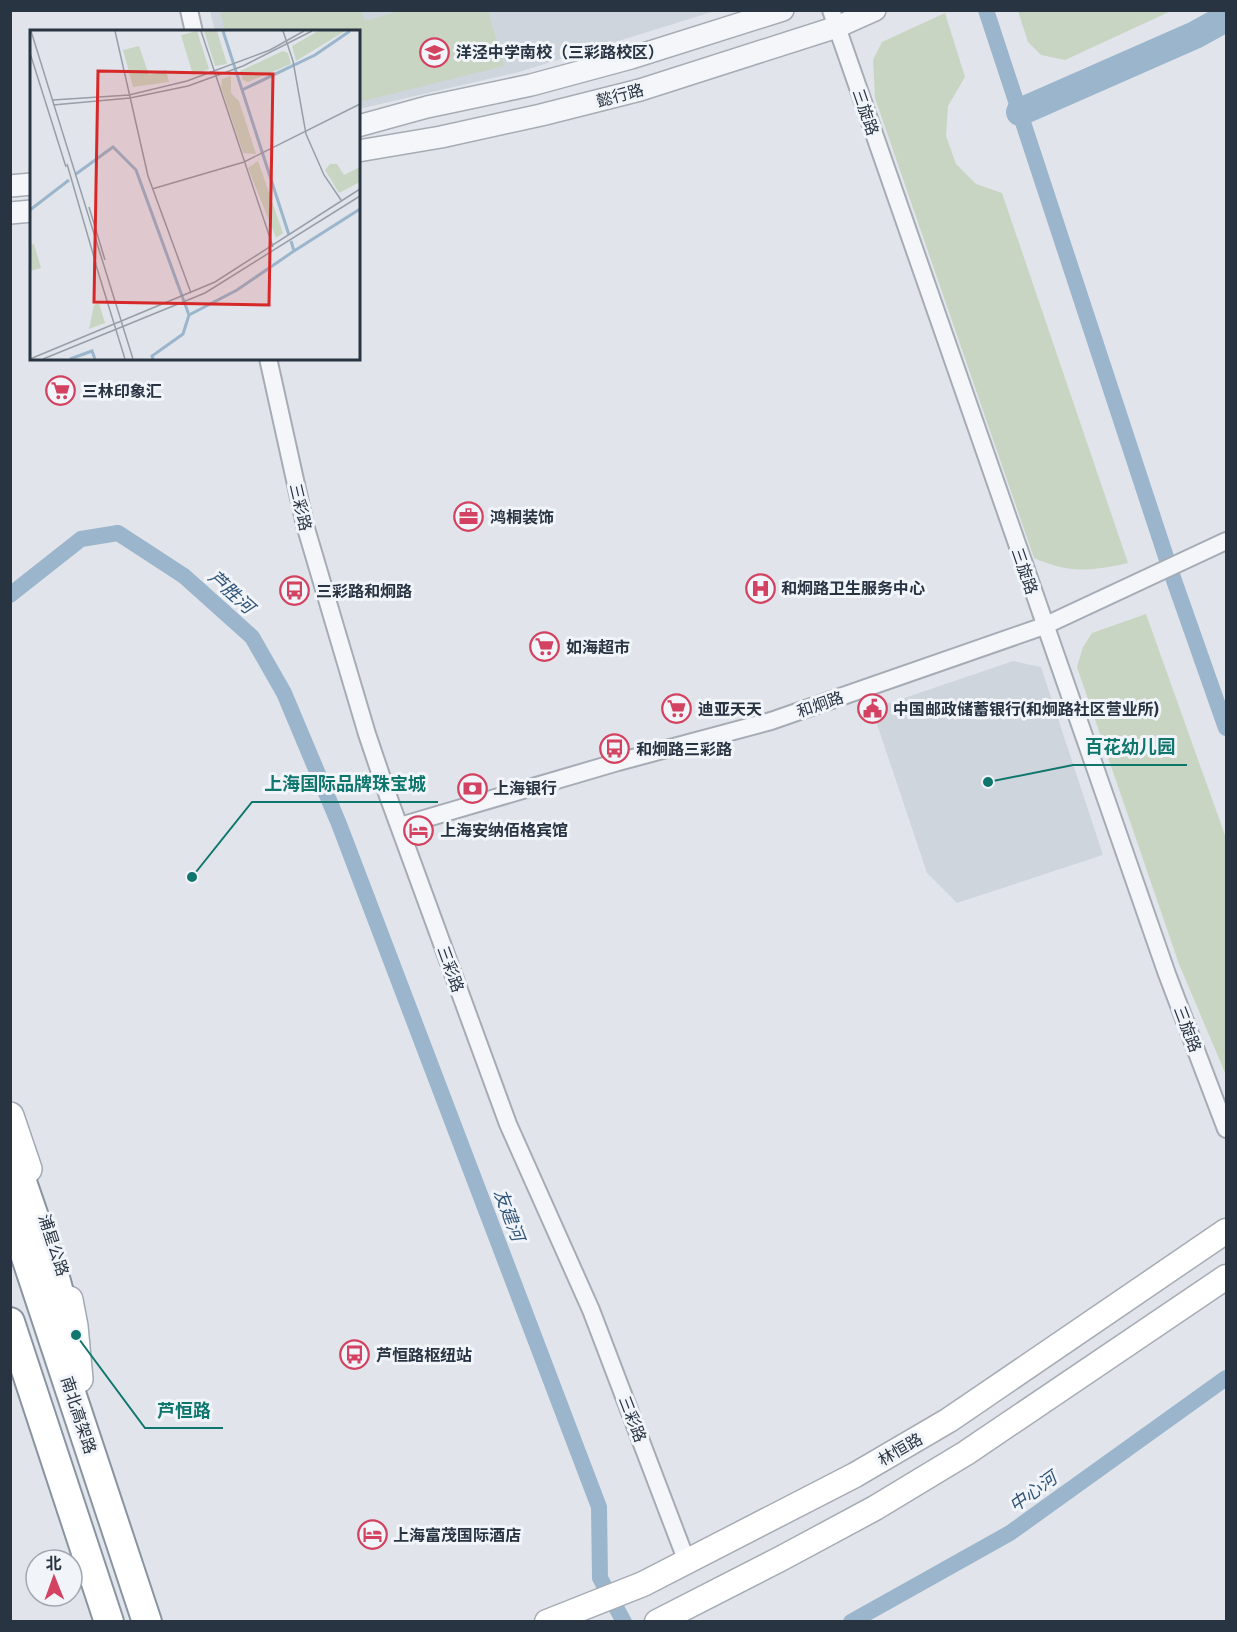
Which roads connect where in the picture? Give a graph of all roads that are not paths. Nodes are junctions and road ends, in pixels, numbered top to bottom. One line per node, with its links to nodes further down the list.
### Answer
1 (189, 10): 5 (street)
2 (783, 10): 6 (street, 懿行路)
3 (875, 10): 4 (street, 懿行路)
4 (834, 19): 7 (street, 懿行路); 14 (street, 三旋路)
5 (194, 30)
6 (360, 125)
7 (360, 151)
8 (30, 184): 9 (street)
9 (10, 186)
10 (30, 211): 11 (street)
11 (10, 213)
12 (268, 360): 15 (street, 三彩路)
13 (1227, 541): 14 (street, 和炯路)
14 (1044, 626): 15 (street, 和炯路); 17 (street, 三旋路)
15 (400, 826): 26 (street, 三彩路)
16 (10, 1116): 25 (main road, 浦星公路)
17 (1227, 1129)
18 (10, 1147): 25 (highway)
19 (10, 1173): 25 (main road, 浦星公路)
20 (10, 1209): 31 (highway, 南北高架路)
21 (1227, 1231): 26 (main road, 林恒路)
22 (1227, 1277): 28 (main road)
23 (10, 1322): 30 (highway)
24 (10, 1368): 29 (main road)
25 (79, 1379): 32 (main road, 浦星公路)
26 (687, 1562): 27 (main road, 林恒路)
27 (556, 1618)
28 (658, 1621)
29 (95, 1622)
30 (109, 1622)
31 (147, 1622)
32 (161, 1622)

